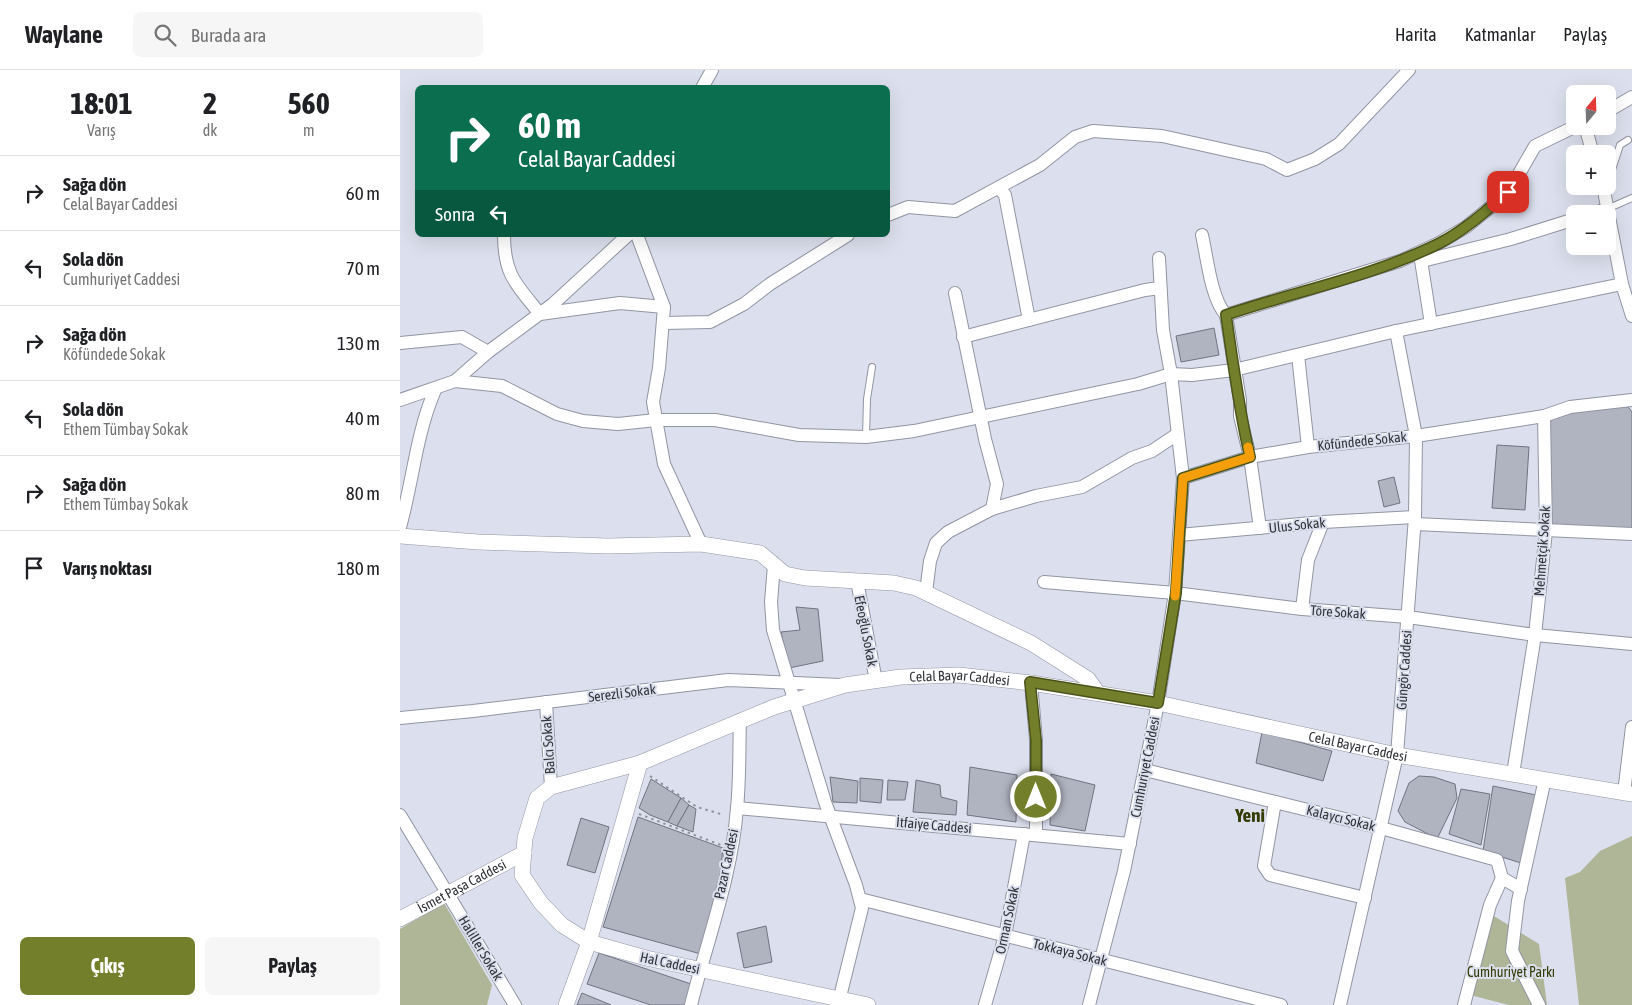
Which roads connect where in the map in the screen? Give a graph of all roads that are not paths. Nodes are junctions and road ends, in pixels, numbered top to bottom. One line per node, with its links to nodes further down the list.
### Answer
1 (712, 70): 3 (street)
2 (1409, 70): 9 (street)
3 (704, 85)
4 (1632, 97): 5 (street)
5 (1616, 106)
6 (1566, 131): 20 (street)
7 (1628, 140): 8 (lane)
8 (1616, 156)
9 (999, 188): 12 (street); 29 (street)
10 (1632, 198): 11 (lane)
11 (1616, 205)
12 (890, 214)
13 (1566, 222): 20 (street)
14 (1202, 235): 27 (street)
15 (504, 237): 26 (street)
16 (626, 237): 26 (street)
17 (638, 237): 25 (street)
18 (845, 237): 30 (street)
19 (1616, 254): 22 (street)
20 (1421, 257): 27 (street); 31 (street)
21 (1159, 258): 23 (street, Cumhuriyet Caddesi)
22 (1622, 284): 28 (street); 31 (street)
23 (1160, 288): 29 (street); 39 (street, Cumhuriyet Caddesi)
24 (955, 293): 33 (street)
25 (664, 307): 26 (street); 30 (street)
26 (540, 314): 35 (street)
27 (1226, 315): 38 (street)
28 (1632, 316)
29 (1029, 320): 33 (street)
30 (664, 323): 46 (street)
31 (1431, 324): 32 (street)
32 (1396, 331): 36 (street); 48 (street, Güngör Caddesi)
33 (963, 338): 45 (street)
34 (400, 343): 35 (street)
35 (488, 352): 40 (street)
36 (1298, 355): 38 (street); 50 (street)
37 (872, 367): 49 (lane)
38 (1234, 370): 39 (street); 51 (street)
39 (1172, 374): 45 (street); 47 (street, Cumhuriyet Caddesi)
40 (455, 381): 41 (street); 46 (street)
41 (435, 390): 42 (street); 56 (street)
42 (400, 400)
43 (1632, 400): 44 (street)
44 (1544, 416): 48 (street, Köfündede Sokak); 58 (street, Mehmetçik Sokak)
45 (980, 417): 49 (street); 53 (street)
46 (656, 420): 49 (street); 62 (street)
47 (1176, 435): 52 (street, Cumhuriyet Caddesi); 53 (street)
48 (1416, 436): 50 (street, Köfündede Sokak); 54 (street, Güngör Caddesi)
49 (866, 437)
50 (1308, 447): 51 (street, Köfündede Sokak)
51 (1250, 457): 52 (street, Köfündede Sokak); 57 (street)
52 (1183, 478): 60 (street, Cumhuriyet Caddesi)
53 (992, 509): 66 (street)
54 (1415, 521): 55 (street, Ulus Sokak); 58 (street, Ulus Sokak); 69 (street, Güngör Caddesi)
55 (1323, 522): 57 (street, Ulus Sokak); 68 (street)
56 (400, 527)
57 (1260, 528): 60 (street, Ulus Sokak)
58 (1546, 531): 59 (street, Ulus Sokak); 70 (street, Mehmetçik Sokak)
59 (1632, 534)
60 (1180, 535): 67 (street, Cumhuriyet Caddesi)
61 (400, 536): 62 (street)
62 (701, 544): 63 (street)
63 (774, 565): 64 (street); 72 (street)
64 (857, 581): 66 (street); 73 (street, Efeoğlu Sokak)
65 (1044, 582): 67 (street, Töre Sokak)
66 (926, 592): 76 (street)
67 (1176, 593): 68 (street, Töre Sokak); 79 (street, Cumhuriyet Caddesi)
68 (1302, 609): 69 (street, Töre Sokak)
69 (1408, 617): 70 (street, Töre Sokak); 83 (street, Güngör Caddesi)
70 (1535, 635): 71 (street, Töre Sokak); 86 (street, Mehmetçik Sokak)
71 (1632, 644)
72 (789, 681): 75 (street, Serezli Sokak); 77 (street); 78 (street, Serezli Sokak)
73 (876, 681): 74 (street, Celal Bayar Caddesi); 75 (street, Celal Bayar Caddesi)
74 (1030, 682): 76 (street, Celal Bayar Caddesi); 95 (street, Orman Sokak)
75 (845, 685): 77 (street, Celal Bayar Caddesi)
76 (1098, 693): 79 (street, Celal Bayar Caddesi)
77 (795, 700): 81 (street, Celal Bayar Caddesi); 93 (street)
78 (546, 702): 80 (street, Serezli Sokak); 88 (street, Balcı Sokak)
79 (1158, 703): 83 (street, Celal Bayar Caddesi); 85 (street, Cumhuriyet Caddesi)
80 (400, 718)
81 (740, 720): 84 (street, Celal Bayar Caddesi); 91 (street, Pazar Caddesi)
82 (1632, 727): 89 (street)
83 (1397, 755): 86 (street, Celal Bayar Caddesi); 94 (street, Güngör Caddesi)
84 (639, 768): 88 (street, Celal Bayar Caddesi); 105 (street)
85 (1145, 770): 90 (street, Kalaycı Sokak); 96 (street, Cumhuriyet Caddesi)
86 (1513, 774): 87 (street, Celal Bayar Caddesi)
87 (1545, 779): 89 (street, Celal Bayar Caddesi); 99 (street)
88 (551, 787): 97 (street)
89 (1628, 793)
90 (1275, 802): 94 (street, Kalaycı Sokak); 101 (street)
91 (736, 813): 93 (street, İtfaiye Caddesi); 107 (street, Pazar Caddesi)
92 (400, 815): 100 (street, Haliller Sokak)
93 (830, 815): 95 (street, İtfaiye Caddesi); 102 (street)
94 (1381, 828): 98 (street, Kalaycı Sokak); 101 (street, Güngör Caddesi)
95 (1030, 834): 96 (street, İtfaiye Caddesi); 104 (street, Orman Sokak)
96 (1130, 844): 106 (street, Cumhuriyet Caddesi)
97 (524, 853): 100 (street, İsmet Paşa Caddesi); 105 (street, Hal Caddesi)
98 (1502, 878): 99 (street); 117 (street)
99 (1521, 889): 118 (street)
100 (447, 894): 103 (street, İsmet Paşa Caddesi); 109 (street, Haliller Sokak)
101 (1365, 898): 116 (street, Güngör Caddesi)
102 (860, 899): 104 (street, Tokkaya Sokak); 108 (street)
103 (400, 919)
104 (1006, 936): 106 (street, Tokkaya Sokak); 113 (street, Orman Sokak)
105 (589, 942): 107 (street, Hal Caddesi); 110 (street)
106 (1101, 960): 114 (street, Cumhuriyet Caddesi); 115 (street, Tokkaya Sokak)
107 (700, 970): 108 (street, Hal Caddesi); 111 (street, Pazar Caddesi)
108 (839, 1002): 112 (street, Hal Caddesi)
109 (515, 1005)
110 (566, 1005)
111 (691, 1005)
112 (868, 1005)
113 (985, 1005)
114 (1089, 1005)
115 (1281, 1005)
116 (1340, 1005)
117 (1464, 1005)
118 (1539, 1005)

